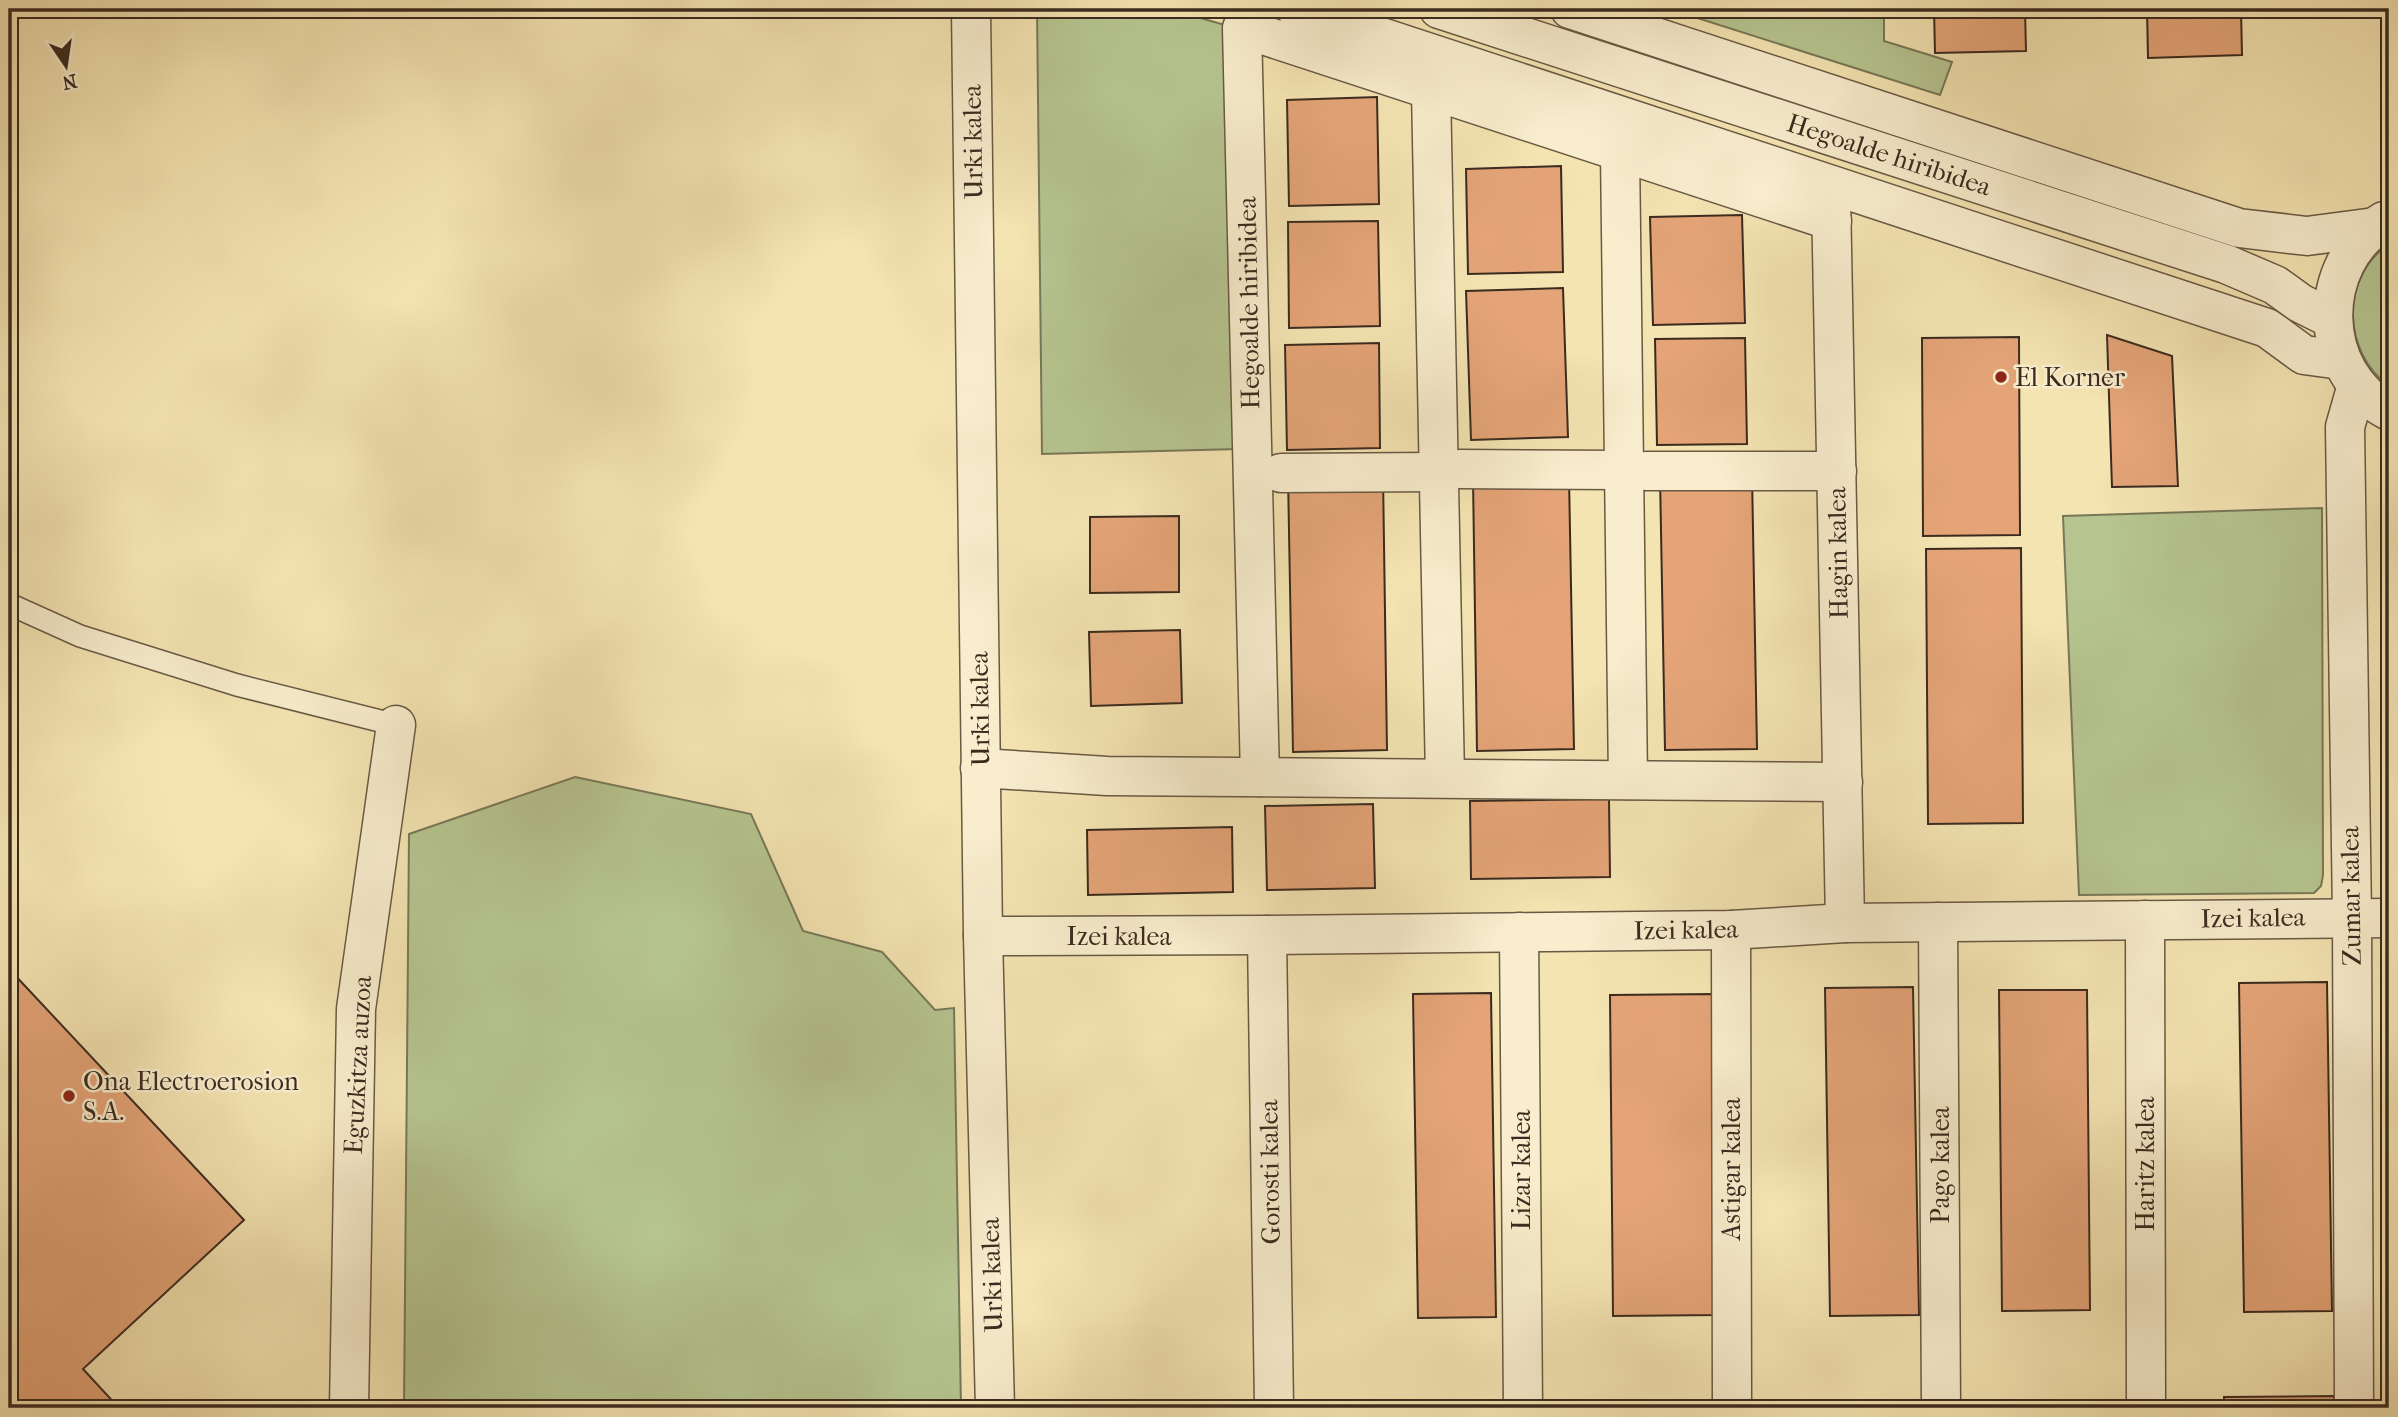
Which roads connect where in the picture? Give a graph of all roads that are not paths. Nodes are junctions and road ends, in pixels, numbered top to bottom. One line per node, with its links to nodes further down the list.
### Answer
1 (971, 9): 19 (street, Urki kalea)
2 (1296, 9): 7 (street)
3 (1439, 9): 10 (street, Hegoalde hiribidea)
4 (1570, 9): 9 (street)
5 (1431, 90): 6 (street, Hegoalde hiribidea); 14 (street); 20 (street, Hegoalde hiribidea)
6 (1620, 152): 8 (street, Hegoalde hiribidea); 13 (street)
7 (1831, 183): 8 (street, Hagin kalea); 11 (street)
8 (1832, 221): 15 (street, Hagin kalea)
9 (2382, 223): 10 (street)
10 (2332, 319): 11 (street)
11 (2349, 372): 12 (street); 24 (street, Zumar kalea)
12 (2389, 411)
13 (1635, 470): 14 (street); 15 (street); 22 (street)
14 (1449, 471): 16 (street); 21 (street)
15 (1837, 471): 23 (street, Hagin kalea)
16 (1281, 473)
17 (9, 604): 18 (lane)
18 (396, 725): 33 (street, Eguzkitza auzoa)
19 (981, 768): 20 (street); 32 (street, Urki kalea)
20 (1261, 777): 21 (street)
21 (1445, 778): 22 (street)
22 (1628, 780): 23 (street)
23 (1843, 782): 28 (street, Hagin kalea)
24 (2352, 917): 25 (street, Izei kalea); 26 (street, Izei kalea); 40 (street, Zumar kalea)
25 (2389, 918)
26 (2145, 920): 27 (street, Izei kalea); 39 (street, Haritz kalea)
27 (1938, 922): 28 (street, Izei kalea); 38 (street, Pago kalea)
28 (1845, 923): 29 (street, Izei kalea)
29 (1731, 930): 30 (street, Izei kalea); 37 (street, Astigar kalea)
30 (1520, 932): 31 (street, Izei kalea); 36 (street, Lizar kalea)
31 (1267, 935): 32 (street, Izei kalea); 35 (street, Gorosti kalea)
32 (983, 936): 34 (street, Urki kalea)
33 (349, 1408)
34 (995, 1408)
35 (1274, 1408)
36 (1523, 1408)
37 (1732, 1408)
38 (1941, 1408)
39 (2146, 1408)
40 (2354, 1408)

